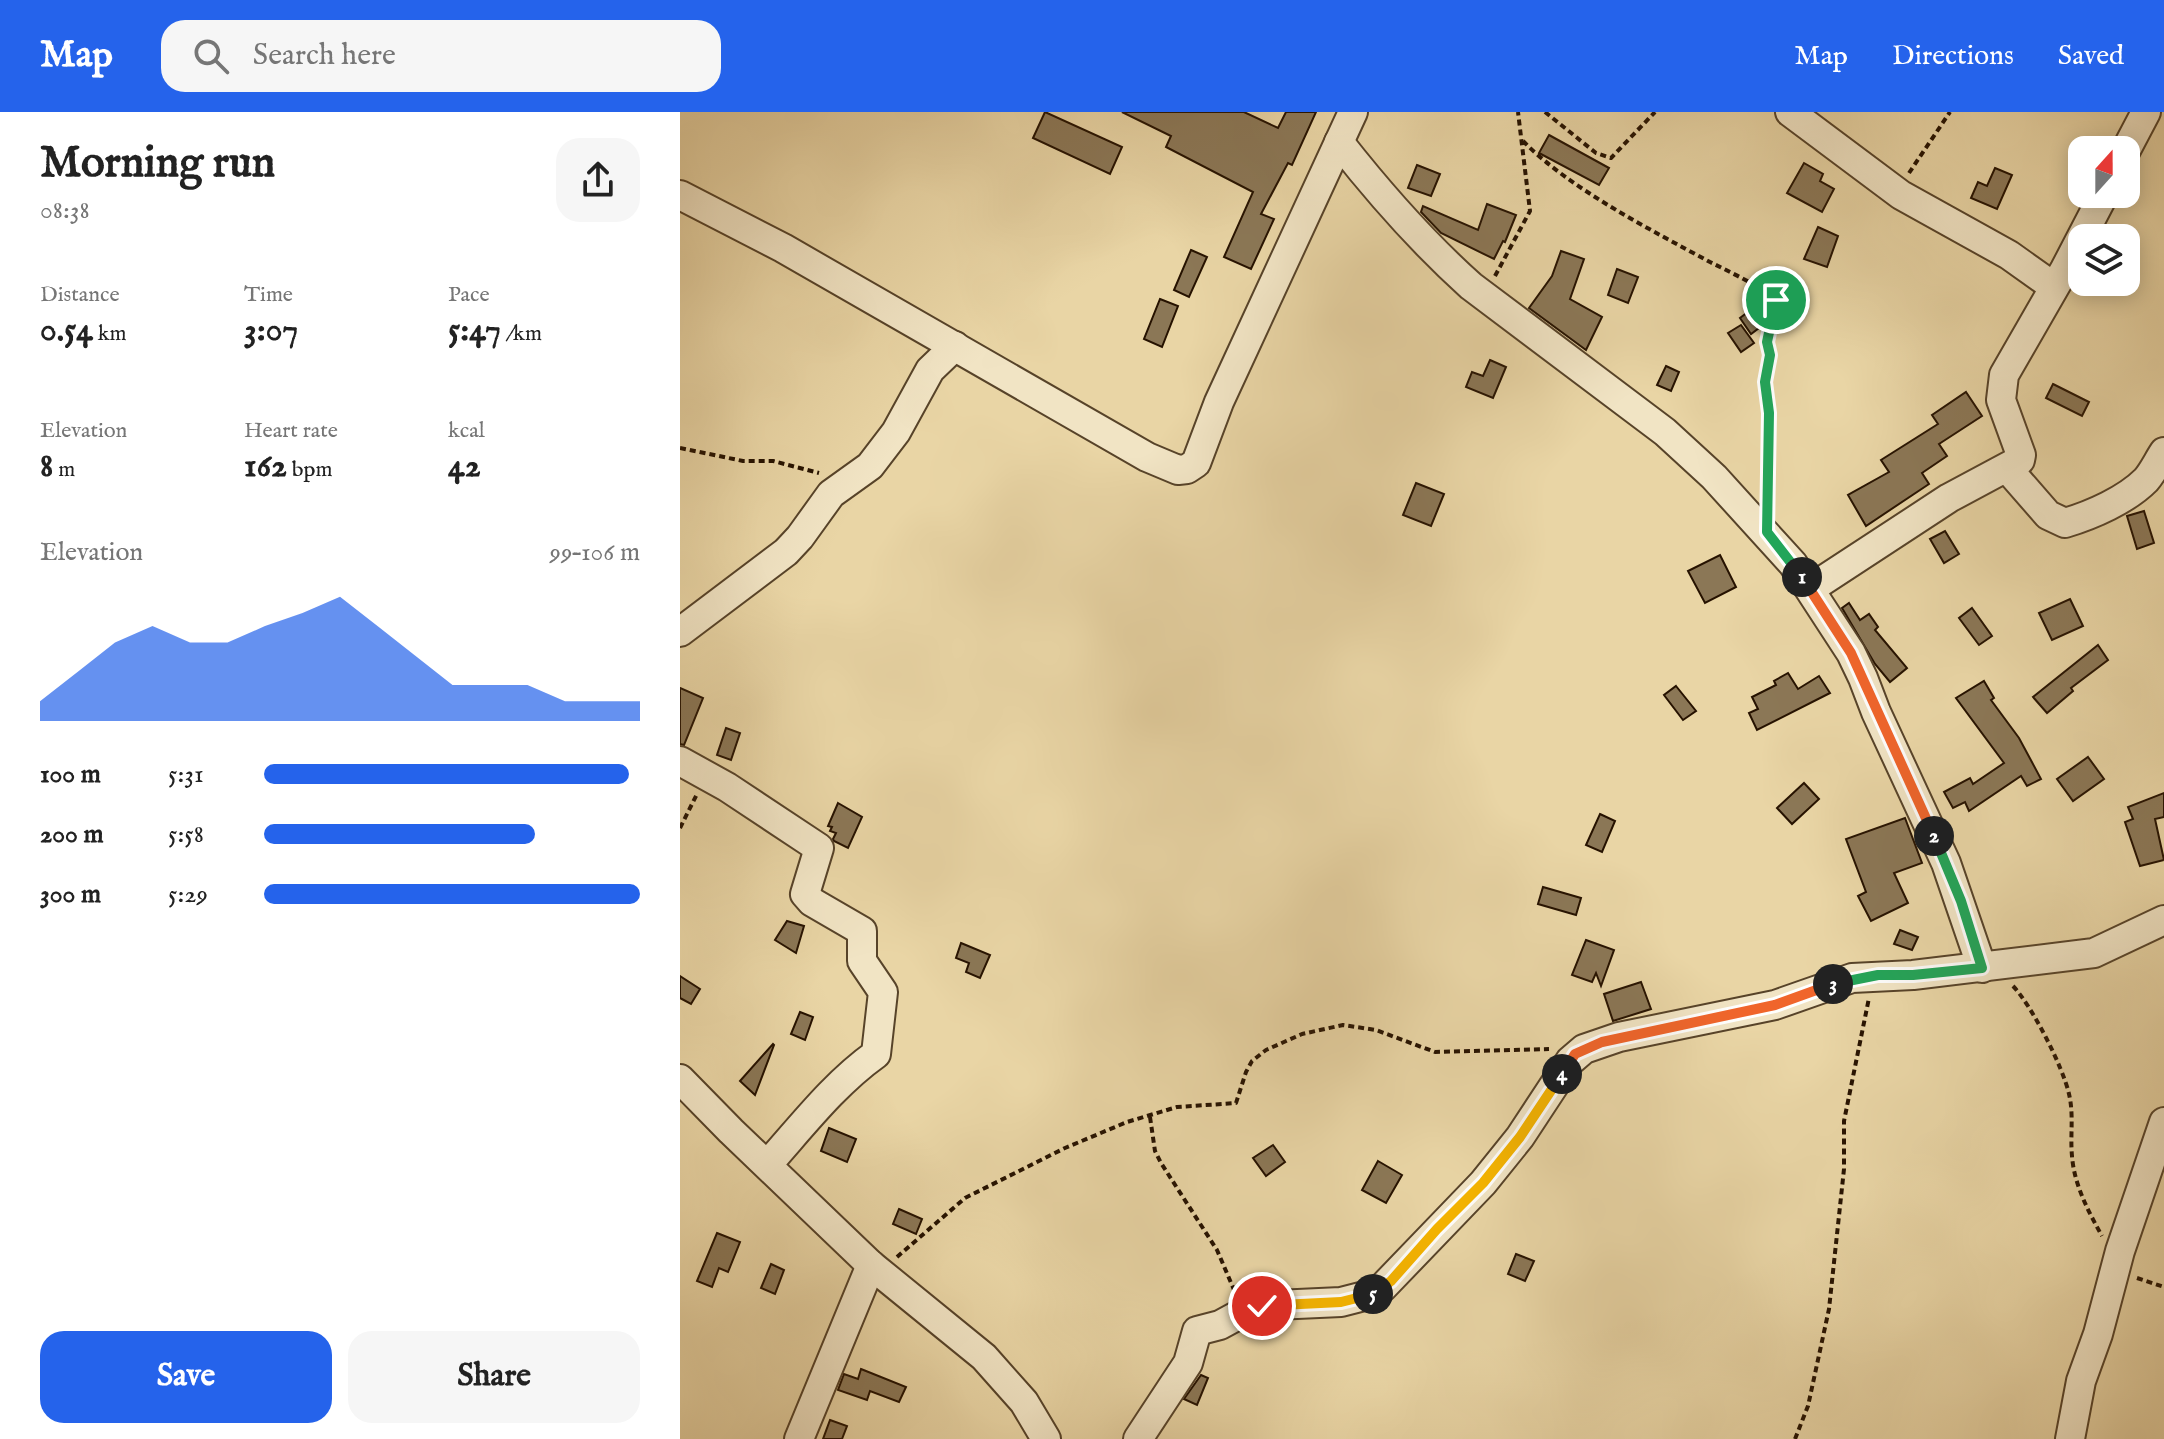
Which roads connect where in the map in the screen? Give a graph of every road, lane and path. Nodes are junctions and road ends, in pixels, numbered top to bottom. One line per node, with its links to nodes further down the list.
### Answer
1 (1353, 112): 10 (street)
2 (1518, 112): 9 (path)
3 (1545, 112): 4 (path)
4 (1655, 112)
5 (1790, 112): 11 (street)
6 (1950, 112): 11 (path)
7 (2146, 112): 8 (street)
8 (2133, 136)
9 (1523, 141): 15 (path); 21 (path)
10 (1339, 142): 15 (street); 16 (street)
11 (1892, 188): 14 (street)
12 (680, 195): 16 (street)
13 (2096, 208): 14 (street)
14 (2054, 287): 19 (street)
15 (1483, 295): 21 (street)
16 (955, 346): 20 (street)
17 (680, 448): 20 (path)
18 (2164, 452): 19 (street)
19 (2007, 468): 22 (street)
20 (847, 482): 23 (street)
21 (1767, 532): 22 (street)
22 (1810, 589): 28 (street)
23 (680, 632)
24 (680, 761): 25 (street)
25 (706, 775): 26 (path); 34 (street)
26 (680, 828)
27 (2164, 920): 28 (street)
28 (1989, 967): 29 (street); 35 (path)
29 (1873, 976): 30 (street); 41 (path)
30 (1584, 1049): 32 (path); 37 (street)
31 (680, 1079): 34 (street)
32 (1150, 1117): 36 (path); 37 (path)
33 (2164, 1122): 35 (street)
34 (768, 1164): 36 (street)
35 (2117, 1261): 42 (street)
36 (876, 1268): 38 (street); 39 (street)
37 (1245, 1311): 40 (street)
38 (799, 1439)
39 (1046, 1439)
40 (1138, 1439)
41 (1795, 1439)
42 (2070, 1439)

